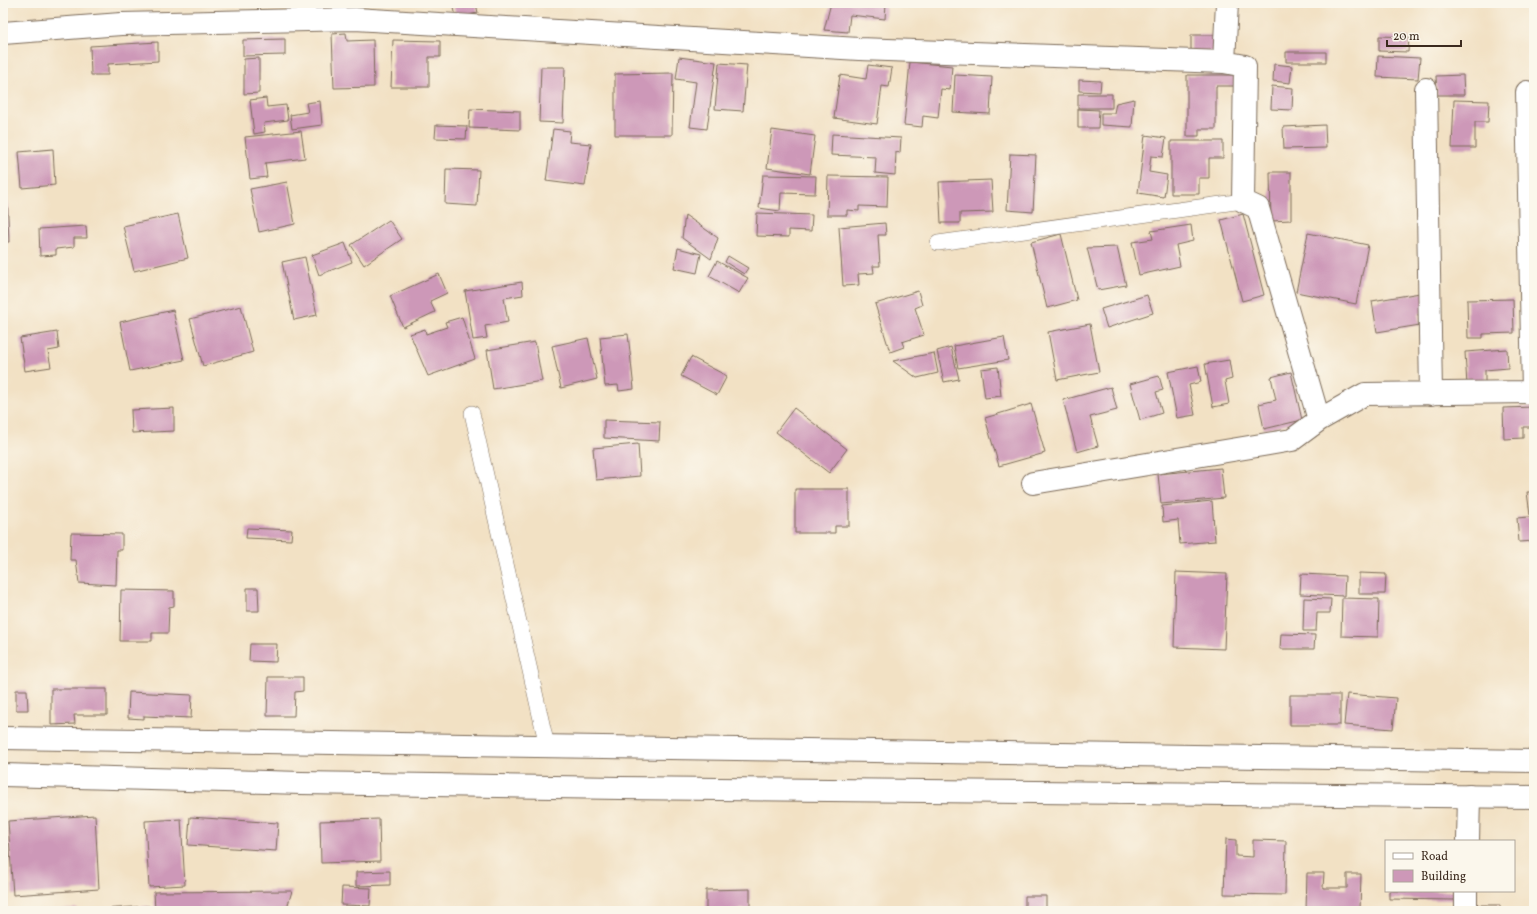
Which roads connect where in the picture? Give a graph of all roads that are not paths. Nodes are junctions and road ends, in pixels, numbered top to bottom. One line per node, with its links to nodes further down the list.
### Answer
1 (1227, 3): 3 (main road)
2 (3, 33): 3 (main road)
3 (1224, 62): 6 (main road)
4 (1426, 89): 9 (main road)
5 (1527, 92): 8 (main road)
6 (1243, 201): 7 (lane); 11 (main road)
7 (938, 243)
8 (1534, 392): 9 (main road)
9 (1432, 394): 11 (main road)
10 (472, 413): 14 (lane)
11 (1319, 420): 12 (main road)
12 (1033, 483)
13 (3, 738): 14 (main road)
14 (547, 746): 15 (main road)
15 (1534, 761)
16 (3, 775): 17 (main road)
17 (1469, 796): 18 (main road); 19 (main road)
18 (1534, 797)
19 (1468, 840)
20 (1466, 892): 21 (main road)
21 (1466, 911)

